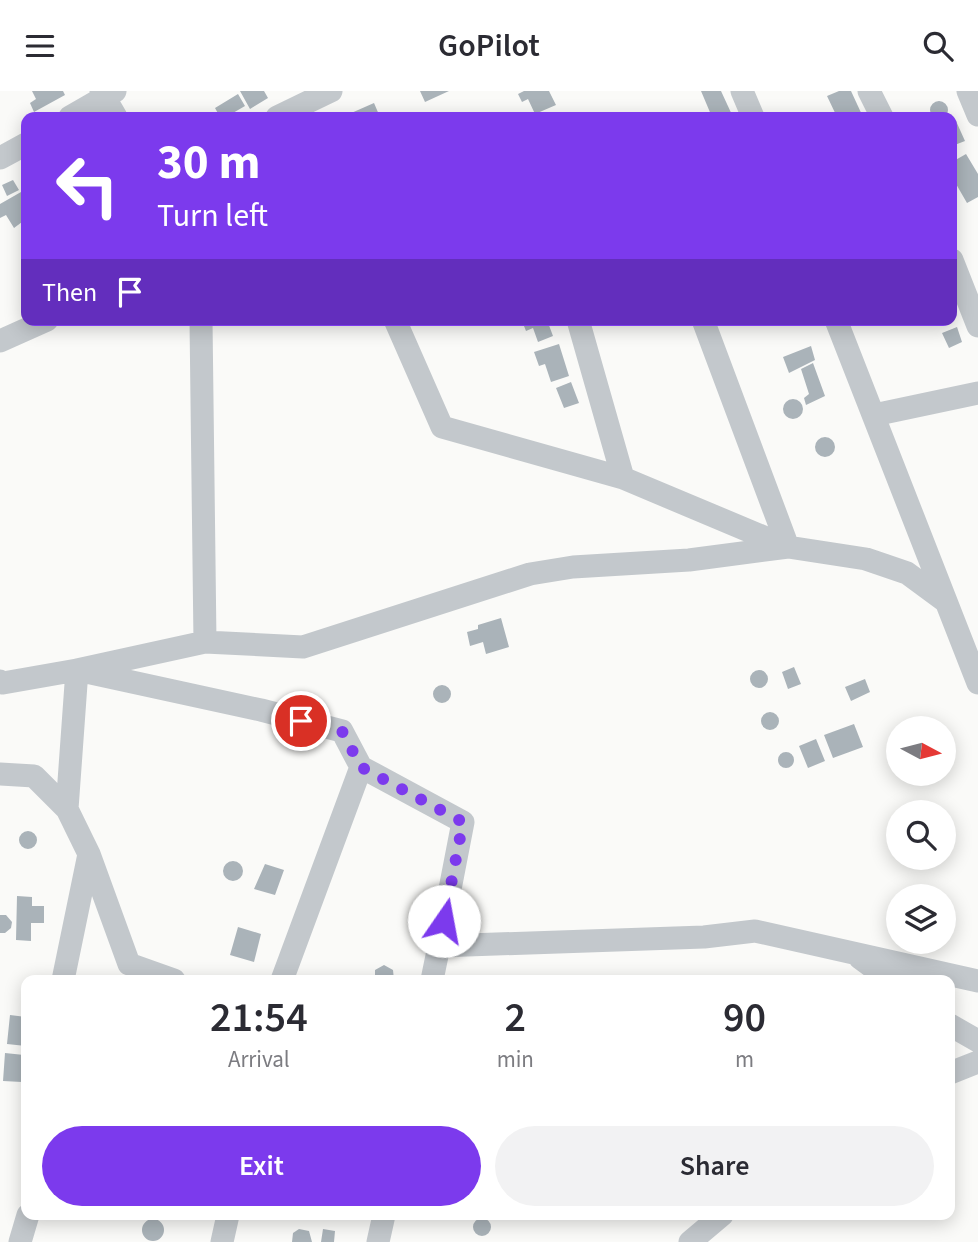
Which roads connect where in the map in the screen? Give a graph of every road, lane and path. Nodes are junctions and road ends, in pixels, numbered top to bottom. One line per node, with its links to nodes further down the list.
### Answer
1 (331, 91): 8 (street)
2 (742, 91): 9 (street)
3 (869, 91): 10 (street)
4 (968, 91): 11 (street)
5 (107, 93): 6 (street); 7 (street)
6 (78, 112)
7 (114, 112)
8 (287, 112)
9 (751, 112)
10 (880, 112)
11 (978, 115)
12 (21, 147): 13 (street)
13 (0, 158)
14 (957, 273): 21 (street)
15 (34, 326): 22 (street)
16 (201, 326): 28 (street)
17 (398, 326): 25 (street)
18 (580, 326): 25 (street)
19 (705, 326): 26 (street)
20 (838, 326): 24 (street)
21 (978, 326)
22 (0, 341)
23 (978, 393): 24 (street)
24 (874, 415): 27 (street)
25 (623, 478): 26 (street)
26 (788, 547): 27 (street); 28 (street)
27 (945, 601): 31 (street)
28 (205, 642): 29 (street)
29 (77, 670): 30 (street); 32 (street); 34 (street)
30 (0, 681)
31 (978, 683)
32 (361, 767): 36 (street); 40 (street)
33 (0, 774): 34 (street)
34 (67, 809): 35 (street)
35 (89, 854): 38 (street); 39 (street)
36 (439, 946): 37 (street); 41 (street)
37 (855, 954): 42 (street); 43 (street)
38 (64, 975)
39 (160, 975)
40 (284, 975)
41 (433, 975)
42 (883, 975)
43 (951, 975)
44 (955, 976): 45 (street)
45 (978, 981)
46 (955, 1028): 47 (street)
47 (978, 1041)
48 (978, 1062): 49 (street)
49 (955, 1071)
50 (27, 1220): 54 (street)
51 (227, 1220): 55 (street)
52 (383, 1220): 56 (street)
53 (716, 1220): 57 (street)
54 (20, 1242)
55 (222, 1242)
56 (379, 1242)
57 (690, 1242)

